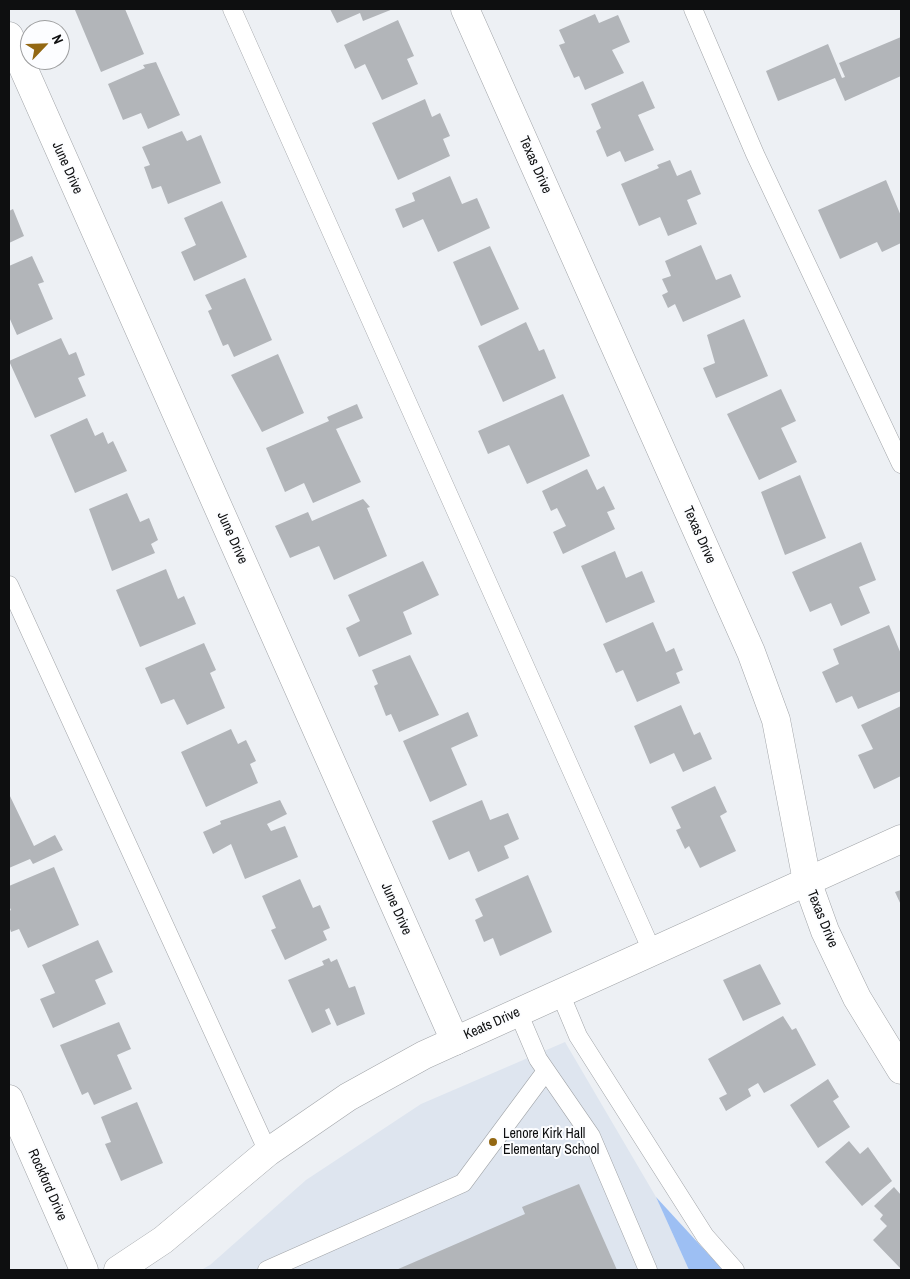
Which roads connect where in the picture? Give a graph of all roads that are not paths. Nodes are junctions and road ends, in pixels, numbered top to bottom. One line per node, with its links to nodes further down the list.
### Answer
1 (232, 9): 9 (lane)
2 (465, 9): 8 (street, Texas Drive)
3 (693, 9): 5 (lane)
4 (9, 36): 12 (street, June Drive)
5 (901, 464)
6 (9, 585): 16 (lane)
7 (901, 839): 8 (street, Keats Drive)
8 (807, 881): 9 (street, Keats Drive); 13 (street, Texas Drive)
9 (652, 951): 10 (street, Keats Drive)
10 (560, 993): 11 (street, Keats Drive); 21 (lane)
11 (518, 1012): 12 (street, Keats Drive); 14 (lane)
12 (455, 1041): 16 (street, Keats Drive)
13 (901, 1070)
14 (546, 1071): 19 (lane); 20 (lane)
15 (9, 1099): 17 (street, Rockford Drive)
16 (268, 1152): 18 (street, Keats Drive)
17 (84, 1270)
18 (122, 1270)
19 (267, 1270)
20 (648, 1270)
21 (735, 1270)

